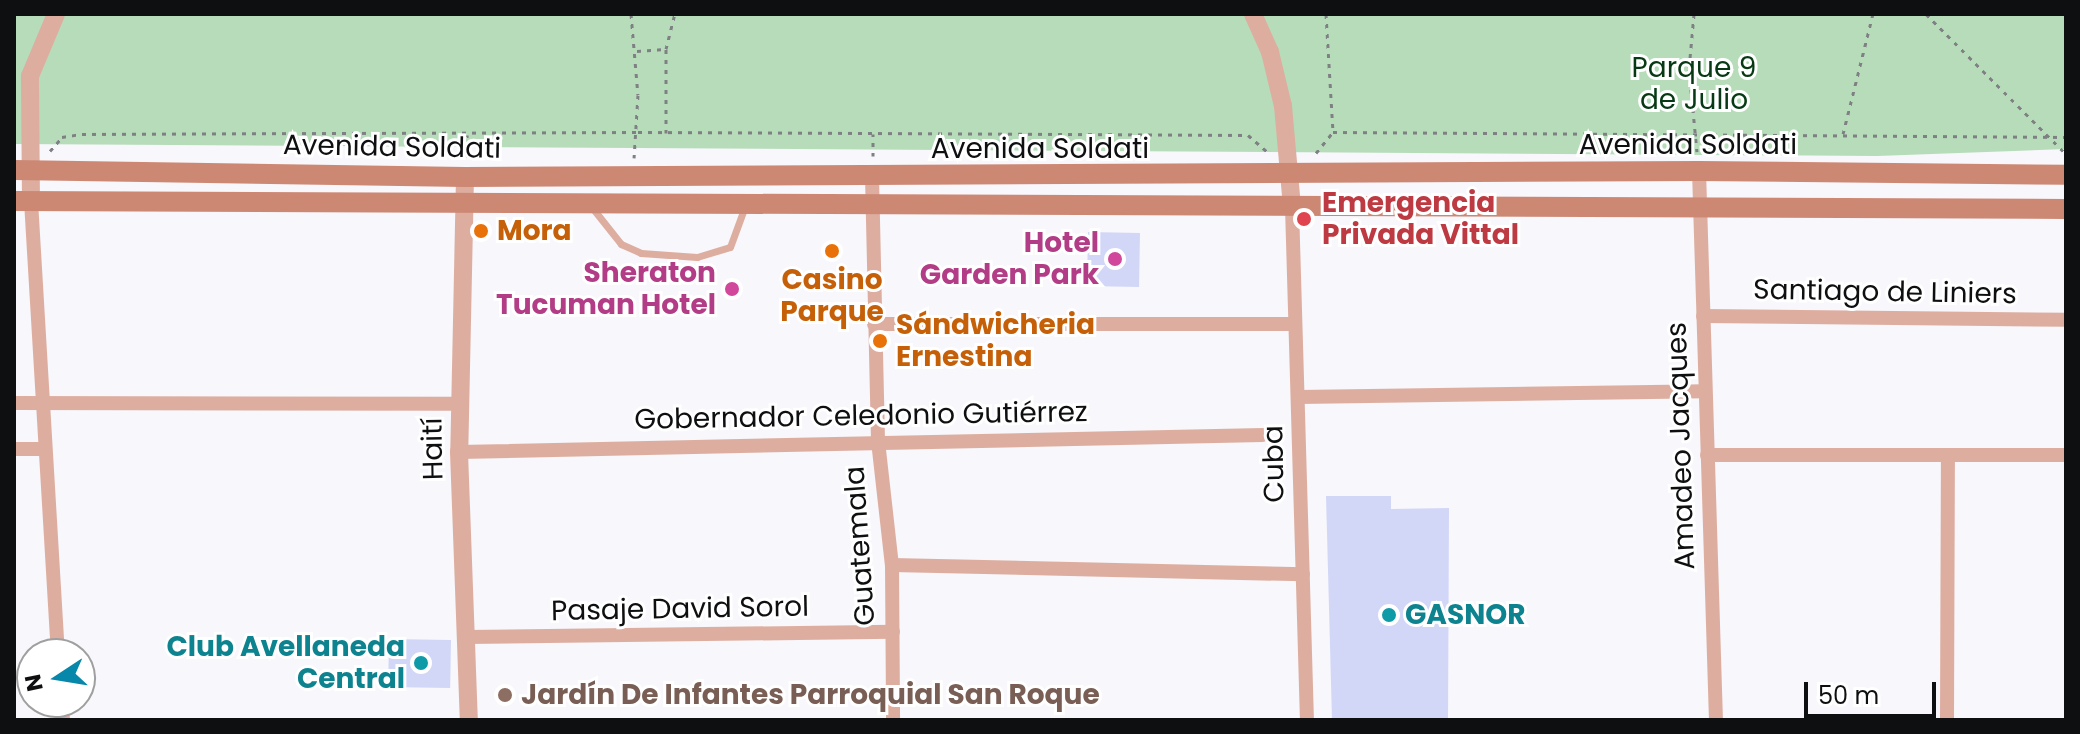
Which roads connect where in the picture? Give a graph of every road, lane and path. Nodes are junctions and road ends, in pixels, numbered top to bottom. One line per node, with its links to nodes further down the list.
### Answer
1 (56, 14): 20 (street)
2 (631, 14): 10 (path)
3 (675, 14): 9 (path)
4 (1253, 14): 21 (street)
5 (1326, 14): 12 (path)
6 (1694, 14): 16 (path)
7 (1873, 14): 15 (path)
8 (1926, 14): 17 (path)
9 (666, 49): 10 (path); 13 (path)
10 (637, 51): 11 (path)
11 (638, 132): 13 (path); 14 (path); 23 (path)
12 (1333, 132): 16 (path); 21 (path)
13 (666, 133): 21 (path)
14 (467, 135): 20 (path); 26 (path)
15 (1842, 136): 16 (path); 17 (path)
16 (1695, 137): 22 (path)
17 (2050, 137): 18 (path); 19 (path)
18 (2066, 137)
19 (2066, 154)
20 (23, 165): 26 (main road, Avenida Soldati); 27 (street)
21 (1292, 168): 22 (main road, Avenida Soldati); 25 (main road, Avenida Soldati); 31 (street)
22 (1699, 171): 24 (main road, Avenida Soldati); 32 (street, Amadeo Jacques)
23 (631, 174): 25 (main road, Avenida Soldati); 26 (main road, Avenida Soldati)
24 (2066, 175)
25 (872, 176): 33 (street, Guatemala)
26 (465, 177): 28 (street, Haití)
27 (22, 201): 28 (main road, Avenida Soldati); 42 (street)
28 (462, 201): 29 (main road, Avenida Soldati); 43 (street, Haití)
29 (589, 204): 30 (main road, Avenida Soldati); 30 (lane)
30 (745, 206): 33 (main road, Avenida Soldati)
31 (1292, 207): 32 (main road, Avenida Soldati); 33 (main road, Avenida Soldati); 38 (street, Cuba)
32 (1700, 207): 34 (main road, Avenida Soldati); 35 (street, Amadeo Jacques)
33 (873, 208): 37 (street, Guatemala)
34 (2066, 209)
35 (1703, 316): 36 (street, Santiago de Liniers); 39 (street, Amadeo Jacques)
36 (2066, 320)
37 (874, 324): 38 (street); 45 (street, Guatemala)
38 (1294, 324): 40 (street, Cuba)
39 (1705, 391): 40 (street); 49 (street, Amadeo Jacques)
40 (1299, 397): 53 (street, Cuba)
41 (14, 403): 42 (street)
42 (41, 403): 43 (street); 47 (street)
43 (460, 404): 48 (street, Haití)
44 (1263, 435): 45 (street, Gobernador Celedonio Gutiérrez)
45 (878, 441): 48 (street, Gobernador Celedonio Gutiérrez); 52 (street, Guatemala)
46 (14, 449): 47 (street)
47 (45, 449): 56 (street)
48 (459, 452): 55 (street, Haití)
49 (1707, 455): 50 (street); 60 (street, Amadeo Jacques)
50 (1948, 455): 51 (street); 61 (street)
51 (2066, 455)
52 (892, 565): 53 (street); 54 (street, Guatemala)
53 (1303, 574): 59 (street, Cuba)
54 (893, 632): 55 (street, Pasaje David Sorol); 58 (street, Guatemala)
55 (467, 637): 57 (street, Haití)
56 (57, 638)
57 (469, 720)
58 (893, 720)
59 (1307, 720)
60 (1716, 720)
61 (1947, 720)

